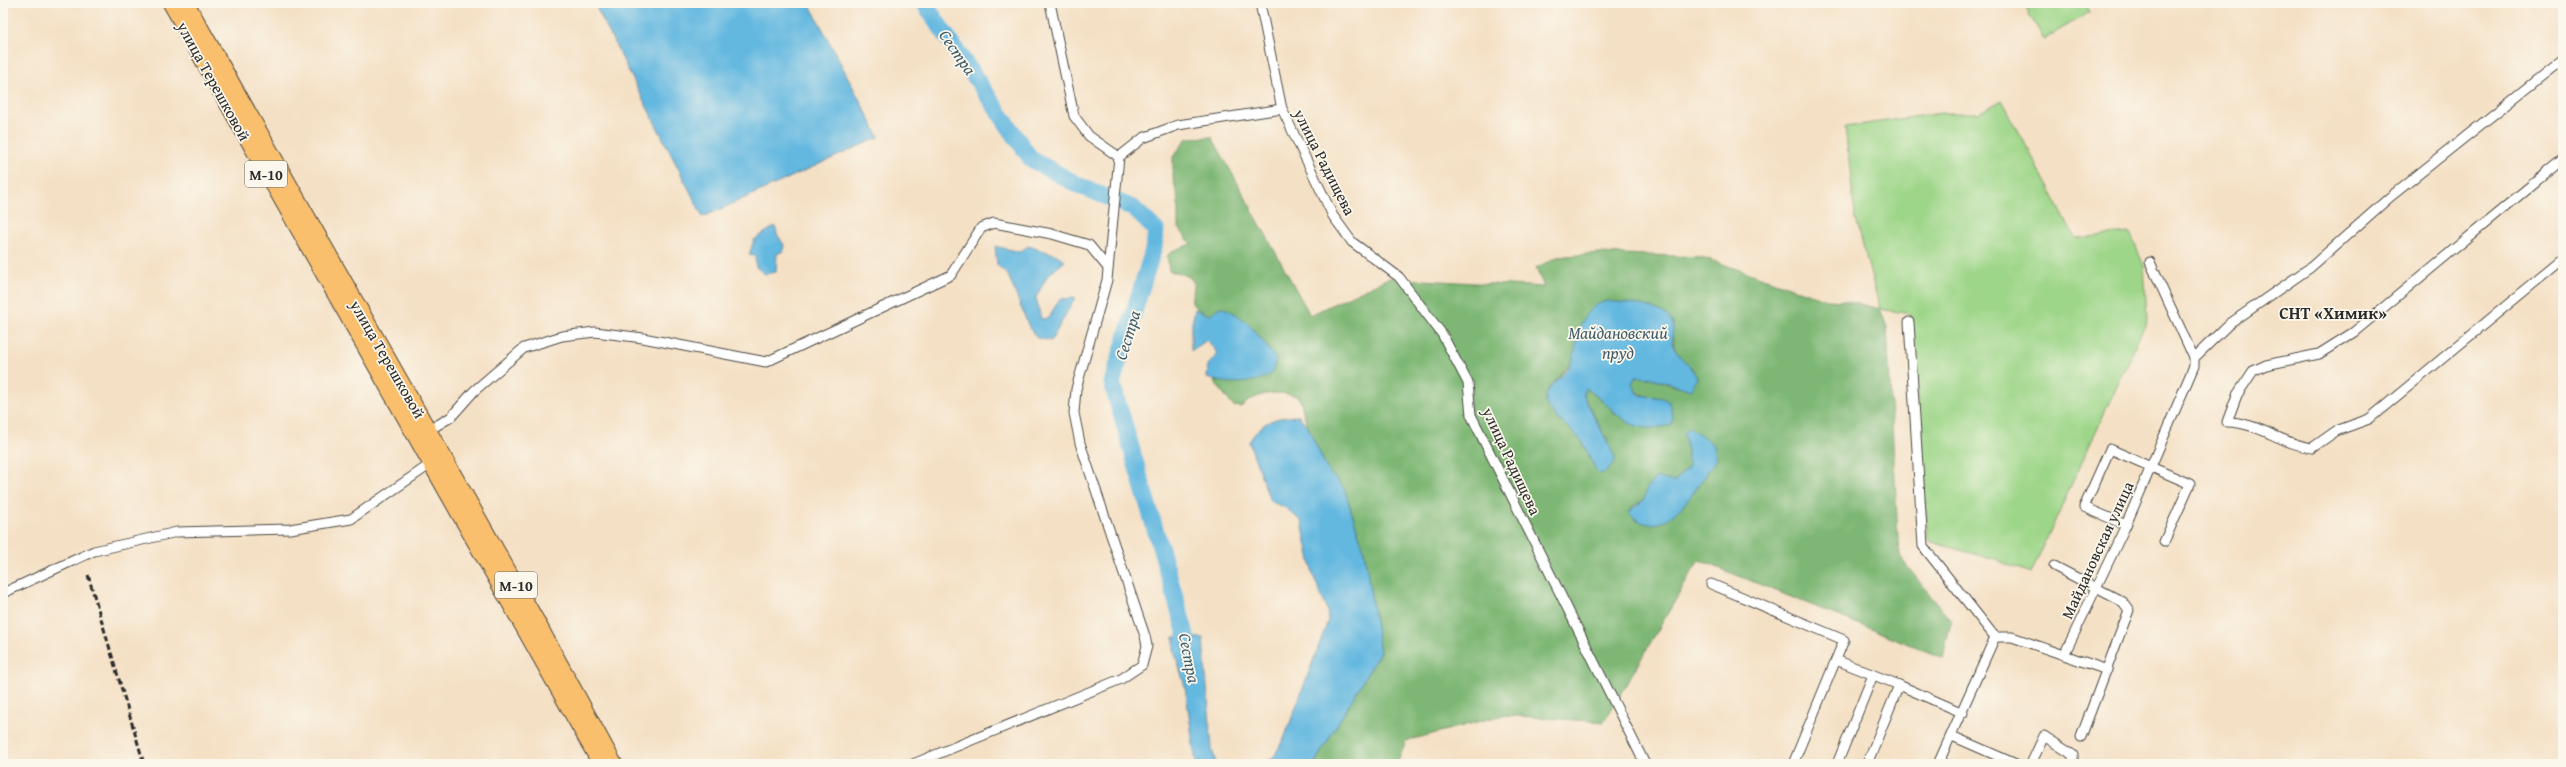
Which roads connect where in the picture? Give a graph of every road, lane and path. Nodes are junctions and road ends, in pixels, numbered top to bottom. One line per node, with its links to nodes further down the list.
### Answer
1 (171, 3): 14 (highway, улица Терешковой / М-10)
2 (186, 3): 14 (highway, улица Терешковой / М-10)
3 (1050, 3): 7 (street)
4 (1260, 3): 6 (street, улица Радищева)
5 (2562, 64): 13 (street)
6 (1282, 109): 7 (street); 35 (street, улица Радищева)
7 (1119, 156): 11 (street)
8 (2563, 159): 9 (street)
9 (2563, 259)
10 (2150, 262): 13 (street)
11 (1108, 265): 14 (street); 34 (street)
12 (1909, 322): 23 (street)
13 (2194, 358): 16 (street, Майдановская улица)
14 (422, 434): 15 (highway, улица Терешковой / М-10)
15 (436, 459): 22 (street); 32 (highway, улица Терешковой / М-10); 33 (highway, улица Терешковой / М-10)
16 (2151, 467): 17 (street, Майдановская улица); 17 (street); 18 (street)
17 (2126, 525): 21 (street, Майдановская улица)
18 (2164, 542)
19 (2054, 566): 21 (street)
20 (1711, 584): 25 (street)
21 (2096, 589): 24 (street, Майдановская улица); 26 (street)
22 (3, 593)
23 (1995, 637): 24 (street); 29 (street)
24 (2064, 655): 26 (street)
25 (1836, 660): 27 (street); 36 (street)
26 (2108, 670): 31 (street)
27 (1873, 675): 28 (street); 37 (street)
28 (1899, 685): 29 (street); 38 (street)
29 (1963, 714): 30 (street)
30 (1952, 736): 39 (street); 40 (street)
31 (2081, 737)
32 (600, 764)
33 (614, 764)
34 (913, 764)
35 (1645, 764)
36 (1794, 764)
37 (1837, 764)
38 (1867, 764)
39 (1938, 764)
40 (2016, 764)
41 (2031, 764): 42 (street)
42 (2072, 764)

